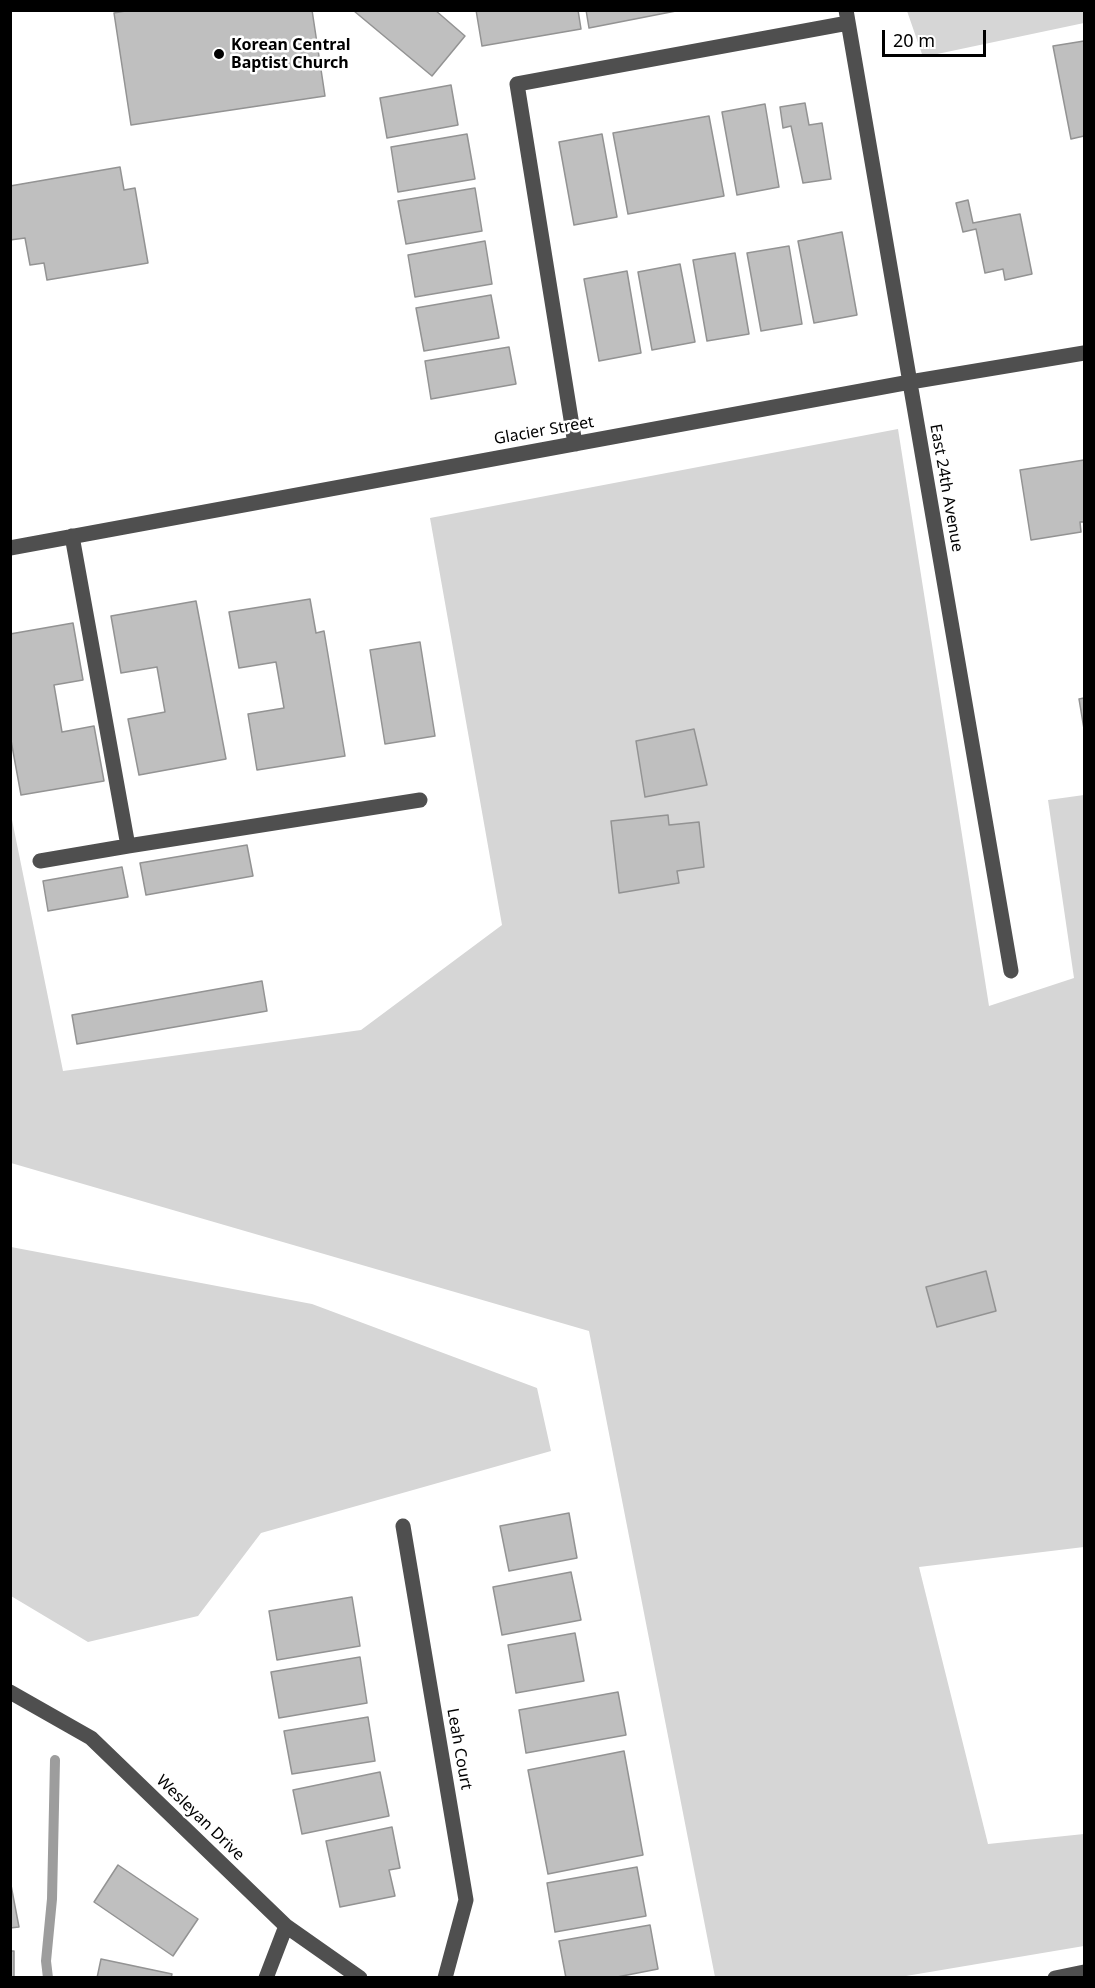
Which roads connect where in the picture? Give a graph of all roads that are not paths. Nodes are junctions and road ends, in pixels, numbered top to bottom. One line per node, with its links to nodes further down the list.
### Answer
1 (847, 16): 3 (street, East 24th Avenue); 4 (street)
2 (1084, 352): 3 (street, Glacier Street)
3 (910, 382): 4 (street, Glacier Street); 10 (street, East 24th Avenue)
4 (575, 444): 5 (street, Glacier Street)
5 (72, 536): 6 (street, Glacier Street); 8 (street)
6 (10, 548)
7 (420, 800): 8 (street)
8 (128, 846): 9 (street)
9 (40, 861)
10 (1011, 971)
11 (403, 1526): 17 (street, Leah Court)
12 (10, 1692): 13 (street, Wesleyan Drive)
13 (286, 1926): 15 (street); 16 (street, Wesleyan Drive)
14 (1084, 1972): 18 (street)
15 (266, 1977)
16 (360, 1977)
17 (445, 1977)
18 (1055, 1977)

